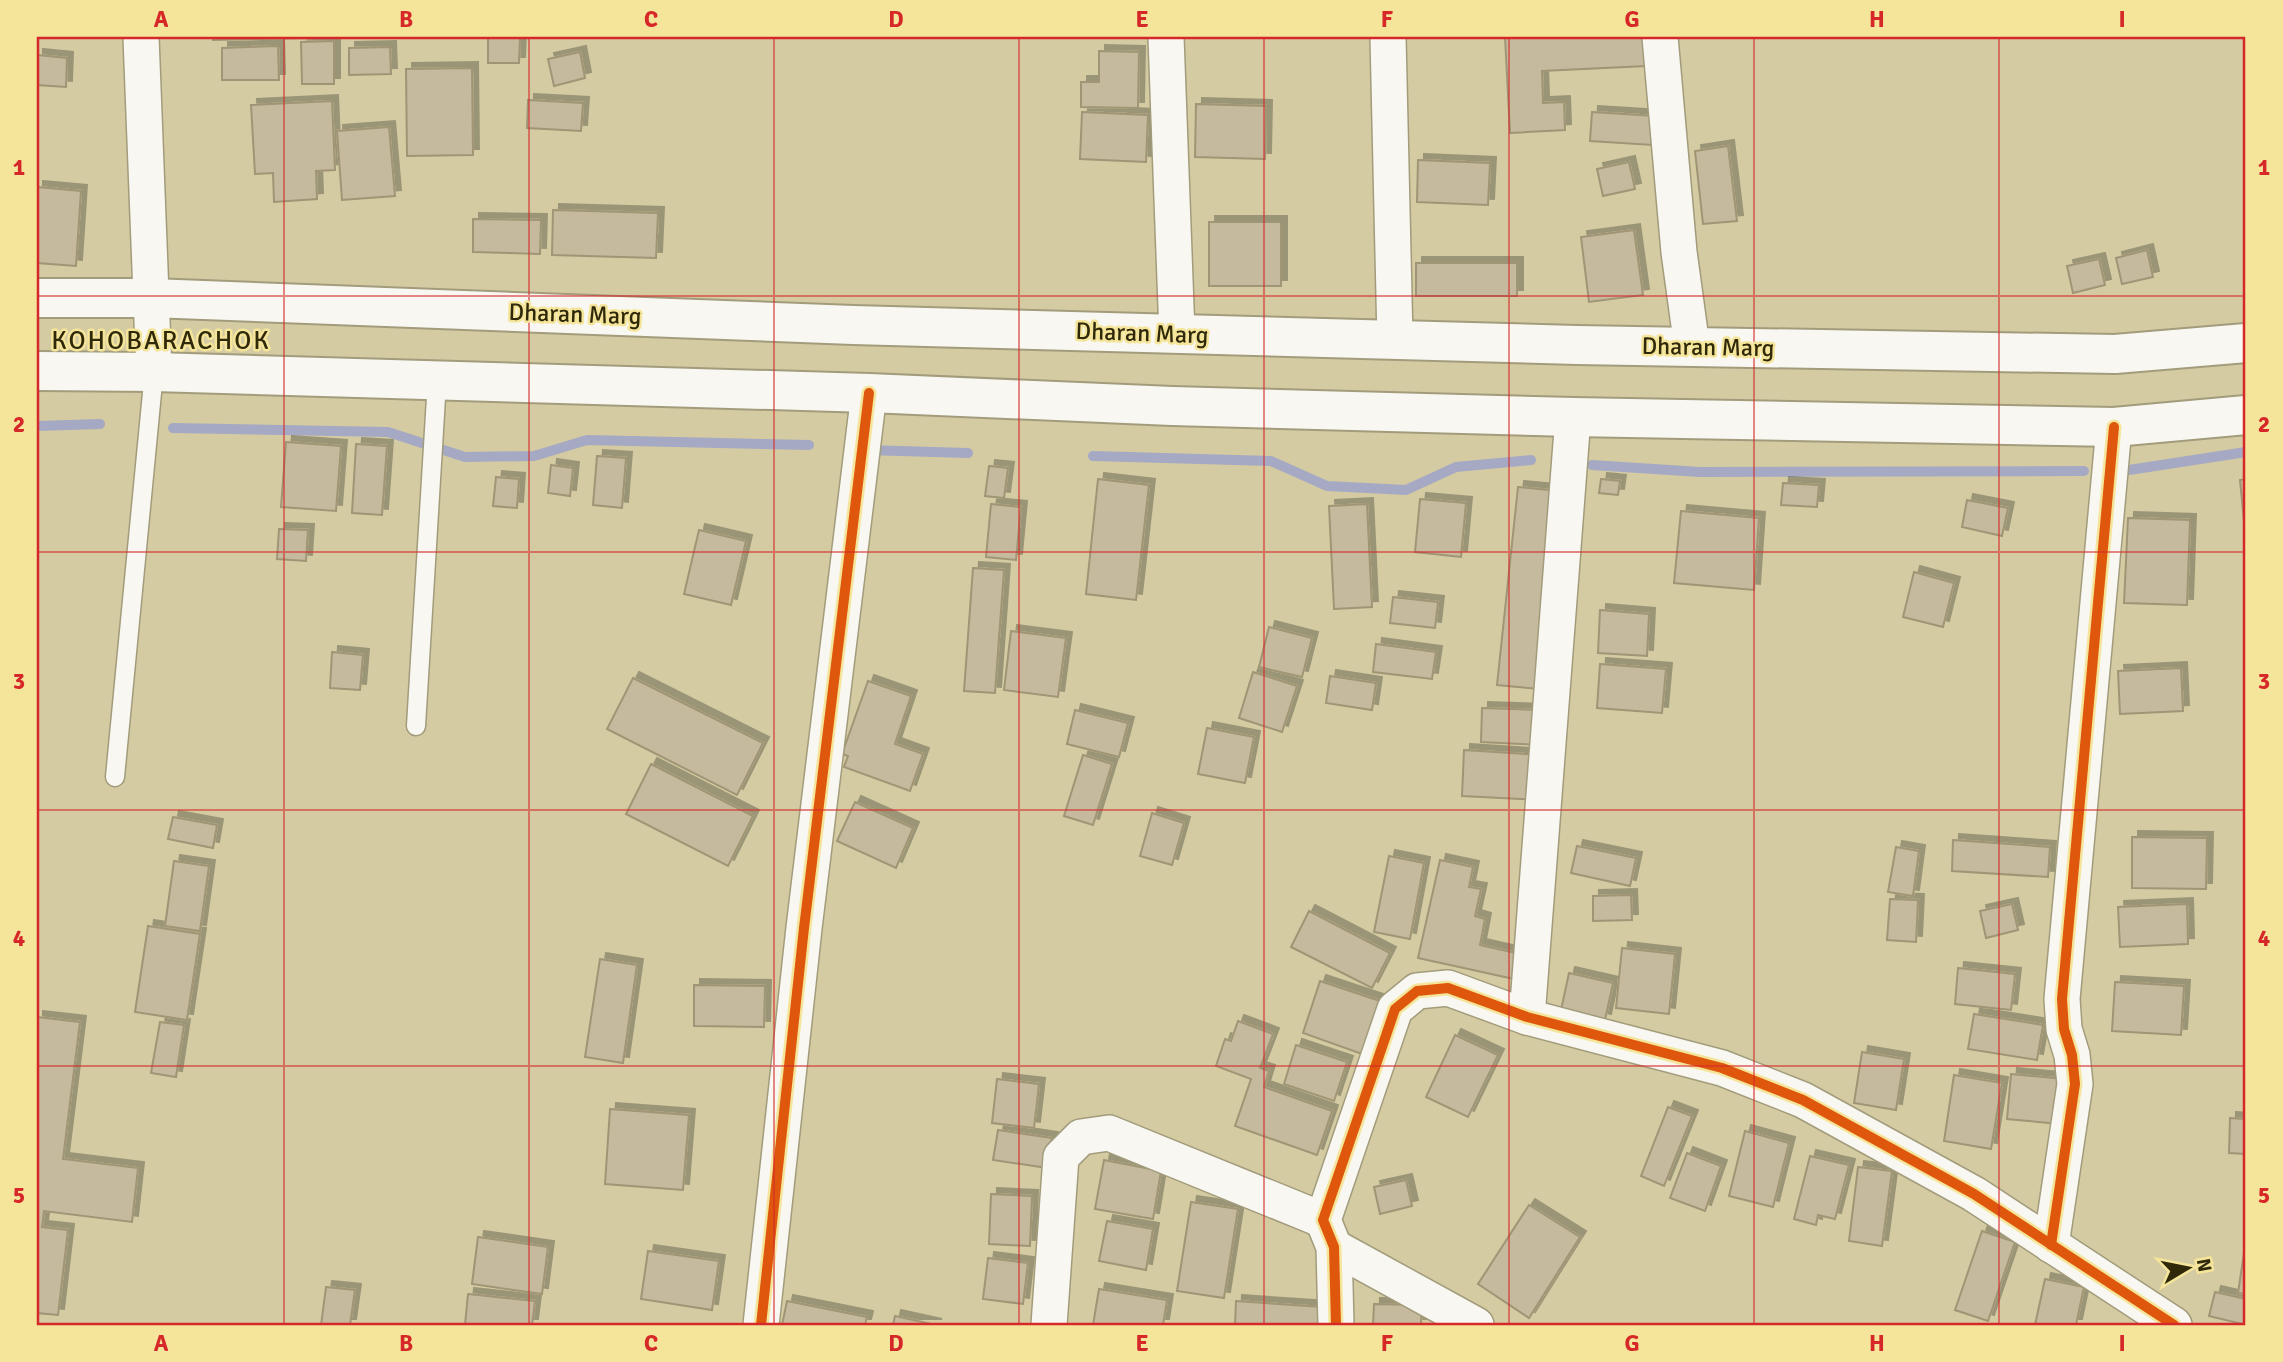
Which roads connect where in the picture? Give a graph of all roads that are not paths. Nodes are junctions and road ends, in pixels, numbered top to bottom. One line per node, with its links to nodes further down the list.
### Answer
1 (141, 37): 6 (street)
2 (1166, 37): 7 (street)
3 (1388, 37): 8 (street)
4 (1660, 37): 10 (street)
5 (37, 298): 6 (main road, Dharan Marg)
6 (150, 298): 7 (main road, Dharan Marg); 12 (street)
7 (1177, 334): 8 (main road, Dharan Marg)
8 (1395, 340): 10 (main road, Dharan Marg)
9 (2246, 343): 10 (main road, Dharan Marg)
10 (1692, 347)
11 (37, 371): 12 (main road)
12 (154, 372): 13 (main road); 19 (lane)
13 (438, 381): 14 (main road); 18 (lane)
14 (869, 393): 16 (main road); 23 (street)
15 (2246, 415): 17 (main road)
16 (1573, 417): 17 (main road); 20 (street)
17 (2114, 426): 22 (street)
18 (416, 726)
19 (115, 777)
20 (1527, 1017): 21 (street); 22 (street)
21 (1328, 1233): 24 (street); 25 (street); 26 (street)
22 (2051, 1245): 27 (street)
23 (761, 1325)
24 (1049, 1325)
25 (1336, 1325)
26 (1476, 1325)
27 (2174, 1325)

